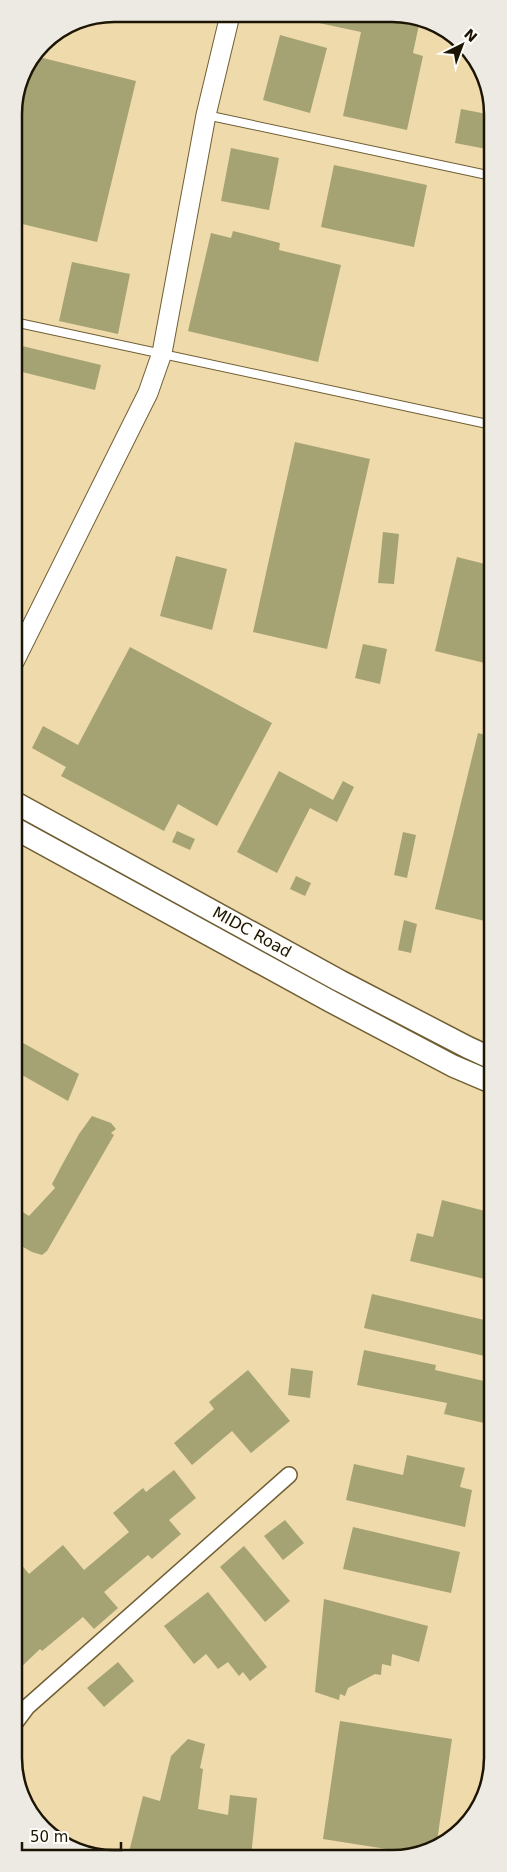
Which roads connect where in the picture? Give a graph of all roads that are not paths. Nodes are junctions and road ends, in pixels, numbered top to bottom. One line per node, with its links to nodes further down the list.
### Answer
1 (228, 22): 2 (street)
2 (206, 115): 3 (lane); 5 (street)
3 (484, 174)
4 (23, 324): 5 (lane)
5 (162, 353): 6 (lane); 7 (street)
6 (484, 423)
7 (23, 638)
8 (23, 807): 10 (main road, MIDC Road)
9 (23, 833): 11 (main road, MIDC Road)
10 (484, 1054)
11 (484, 1079)
12 (289, 1475): 13 (street)
13 (22, 1714)

